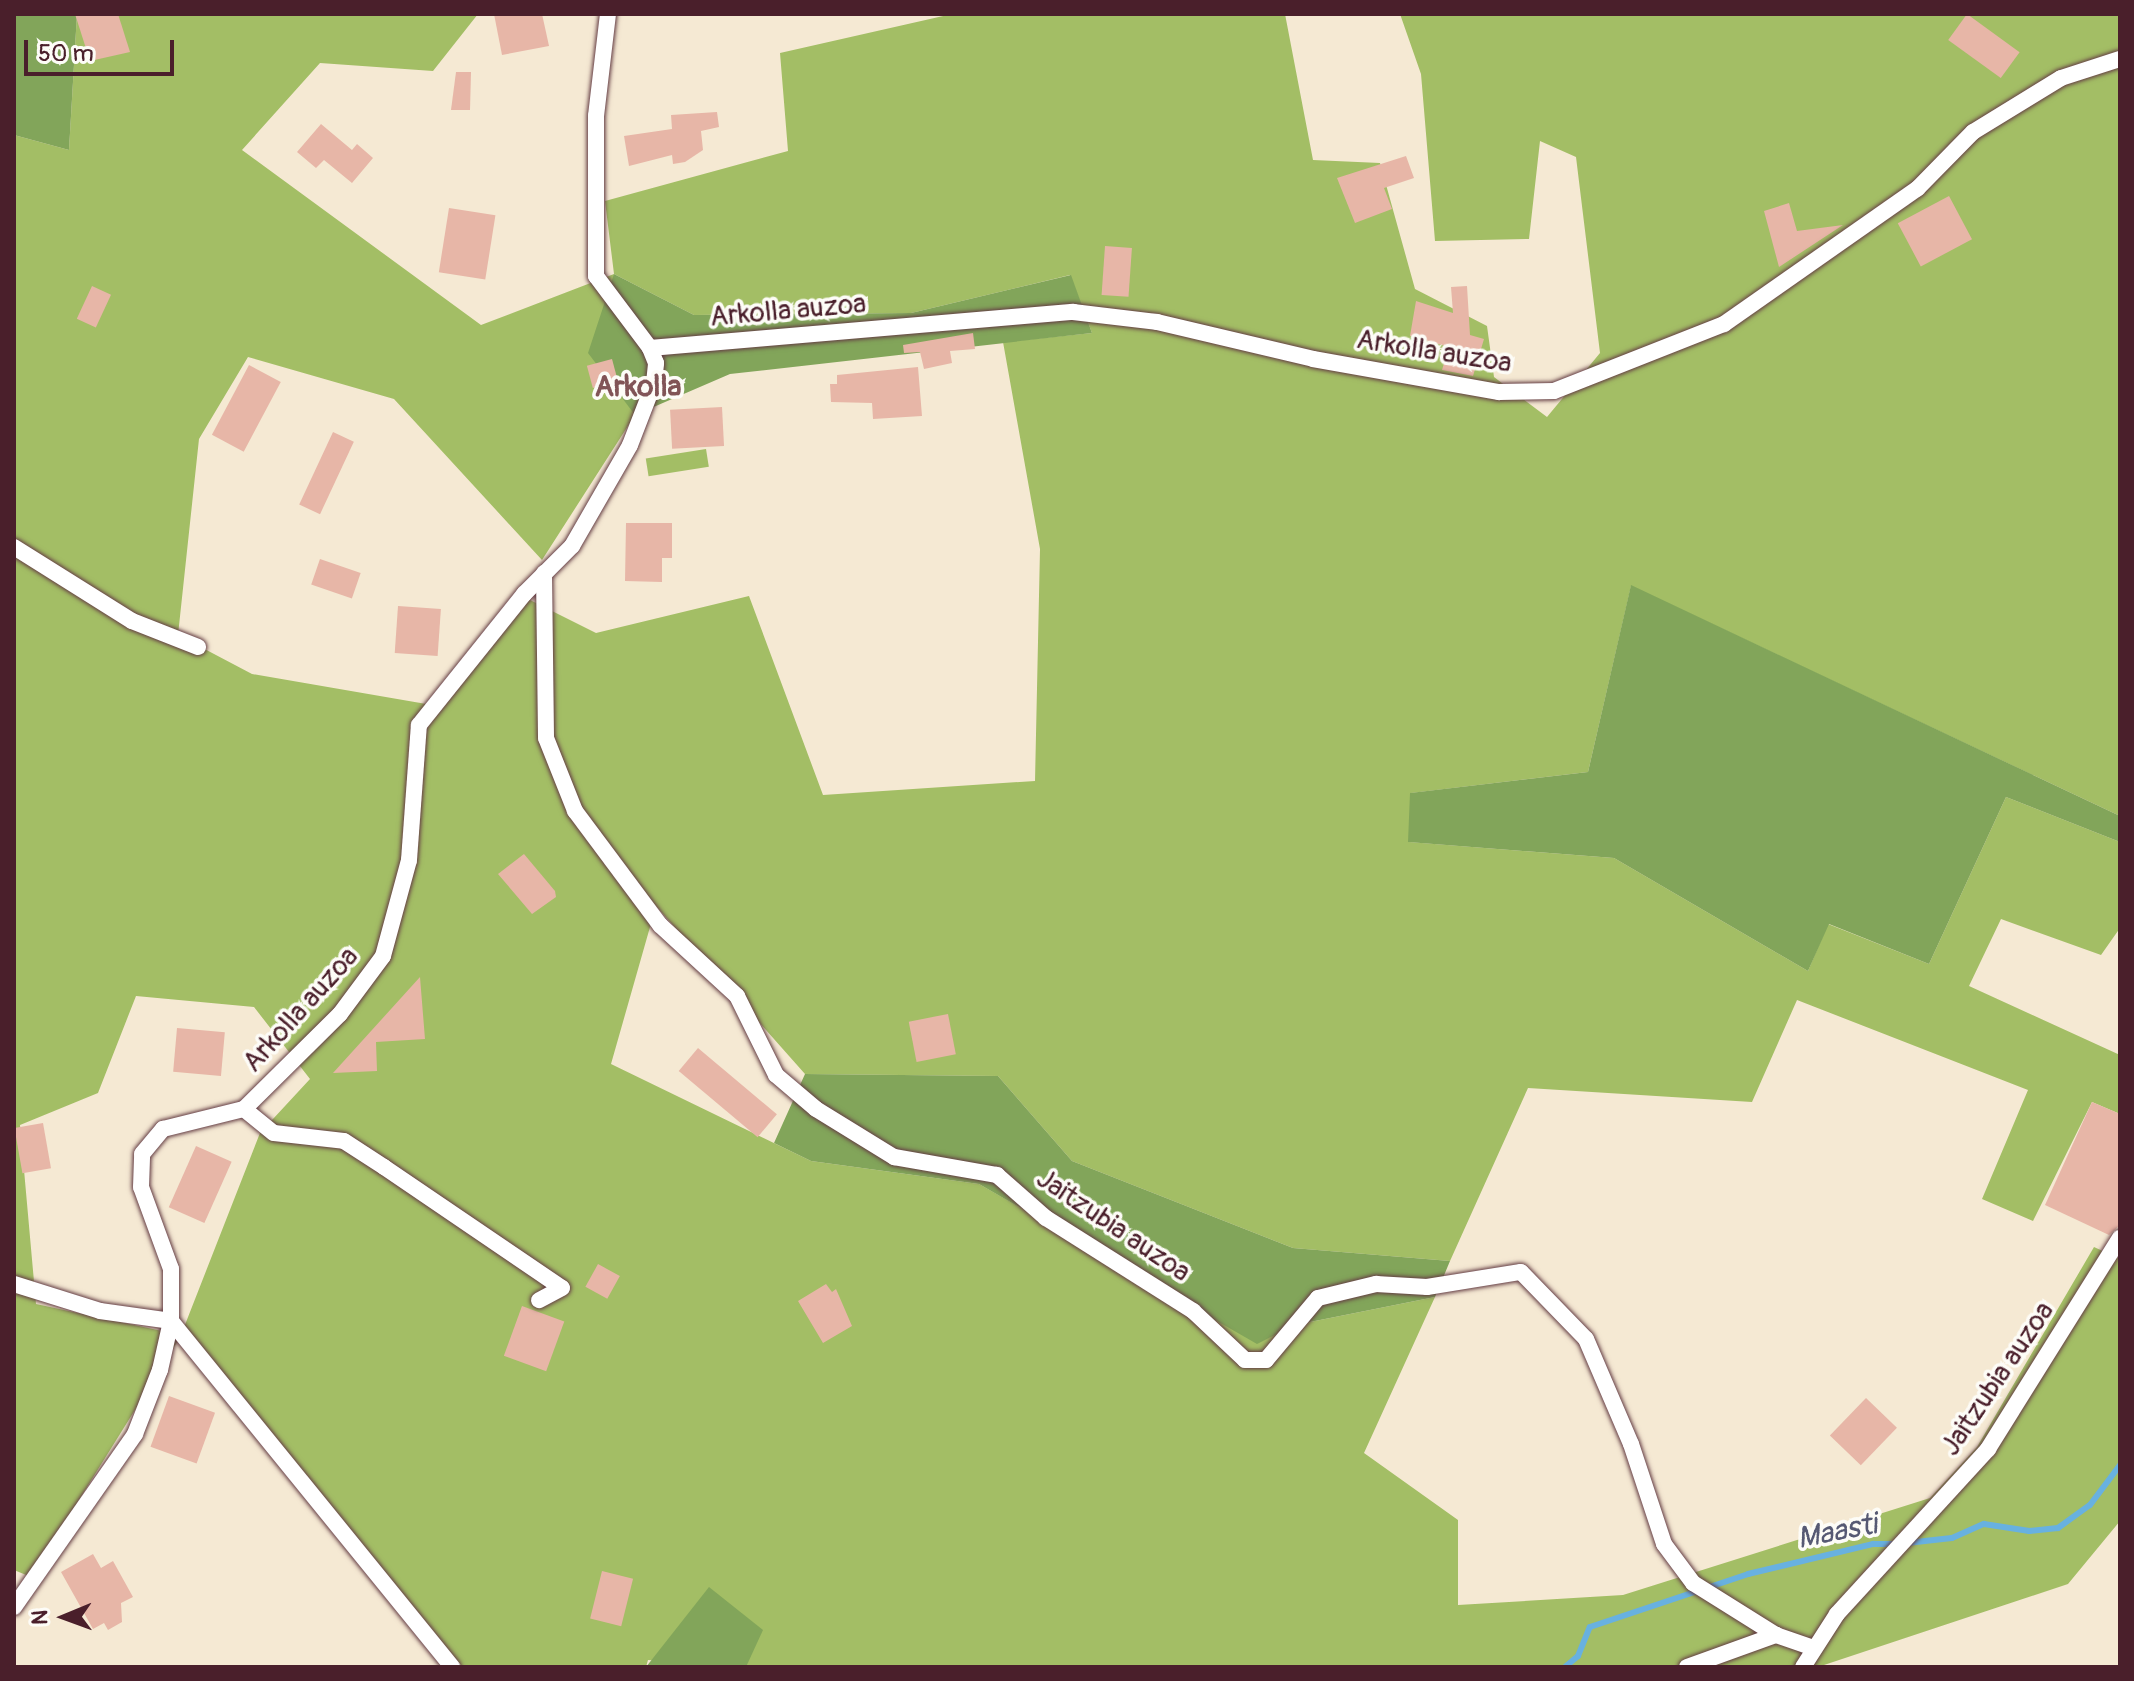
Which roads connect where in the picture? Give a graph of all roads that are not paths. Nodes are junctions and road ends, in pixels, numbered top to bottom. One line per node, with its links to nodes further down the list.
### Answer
1 (608, 14): 3 (street)
2 (2120, 59): 3 (street, Arkolla auzoa)
3 (650, 348): 5 (street, Arkolla auzoa)
4 (14, 547): 6 (street)
5 (544, 573): 7 (street, Arkolla auzoa); 13 (street, Jaitzubia auzoa)
6 (198, 647)
7 (244, 1109): 10 (street); 11 (street, Arkolla auzoa)
8 (2120, 1238): 14 (street, Jaitzubia auzoa)
9 (14, 1284): 11 (street)
10 (539, 1300)
11 (171, 1321): 12 (street, Arkolla auzoa); 15 (street)
12 (14, 1607)
13 (1776, 1635): 14 (street, Jaitzubia auzoa); 16 (street)
14 (1813, 1648): 17 (street, Jaitzubia auzoa)
15 (452, 1667)
16 (1687, 1667)
17 (1803, 1667)

